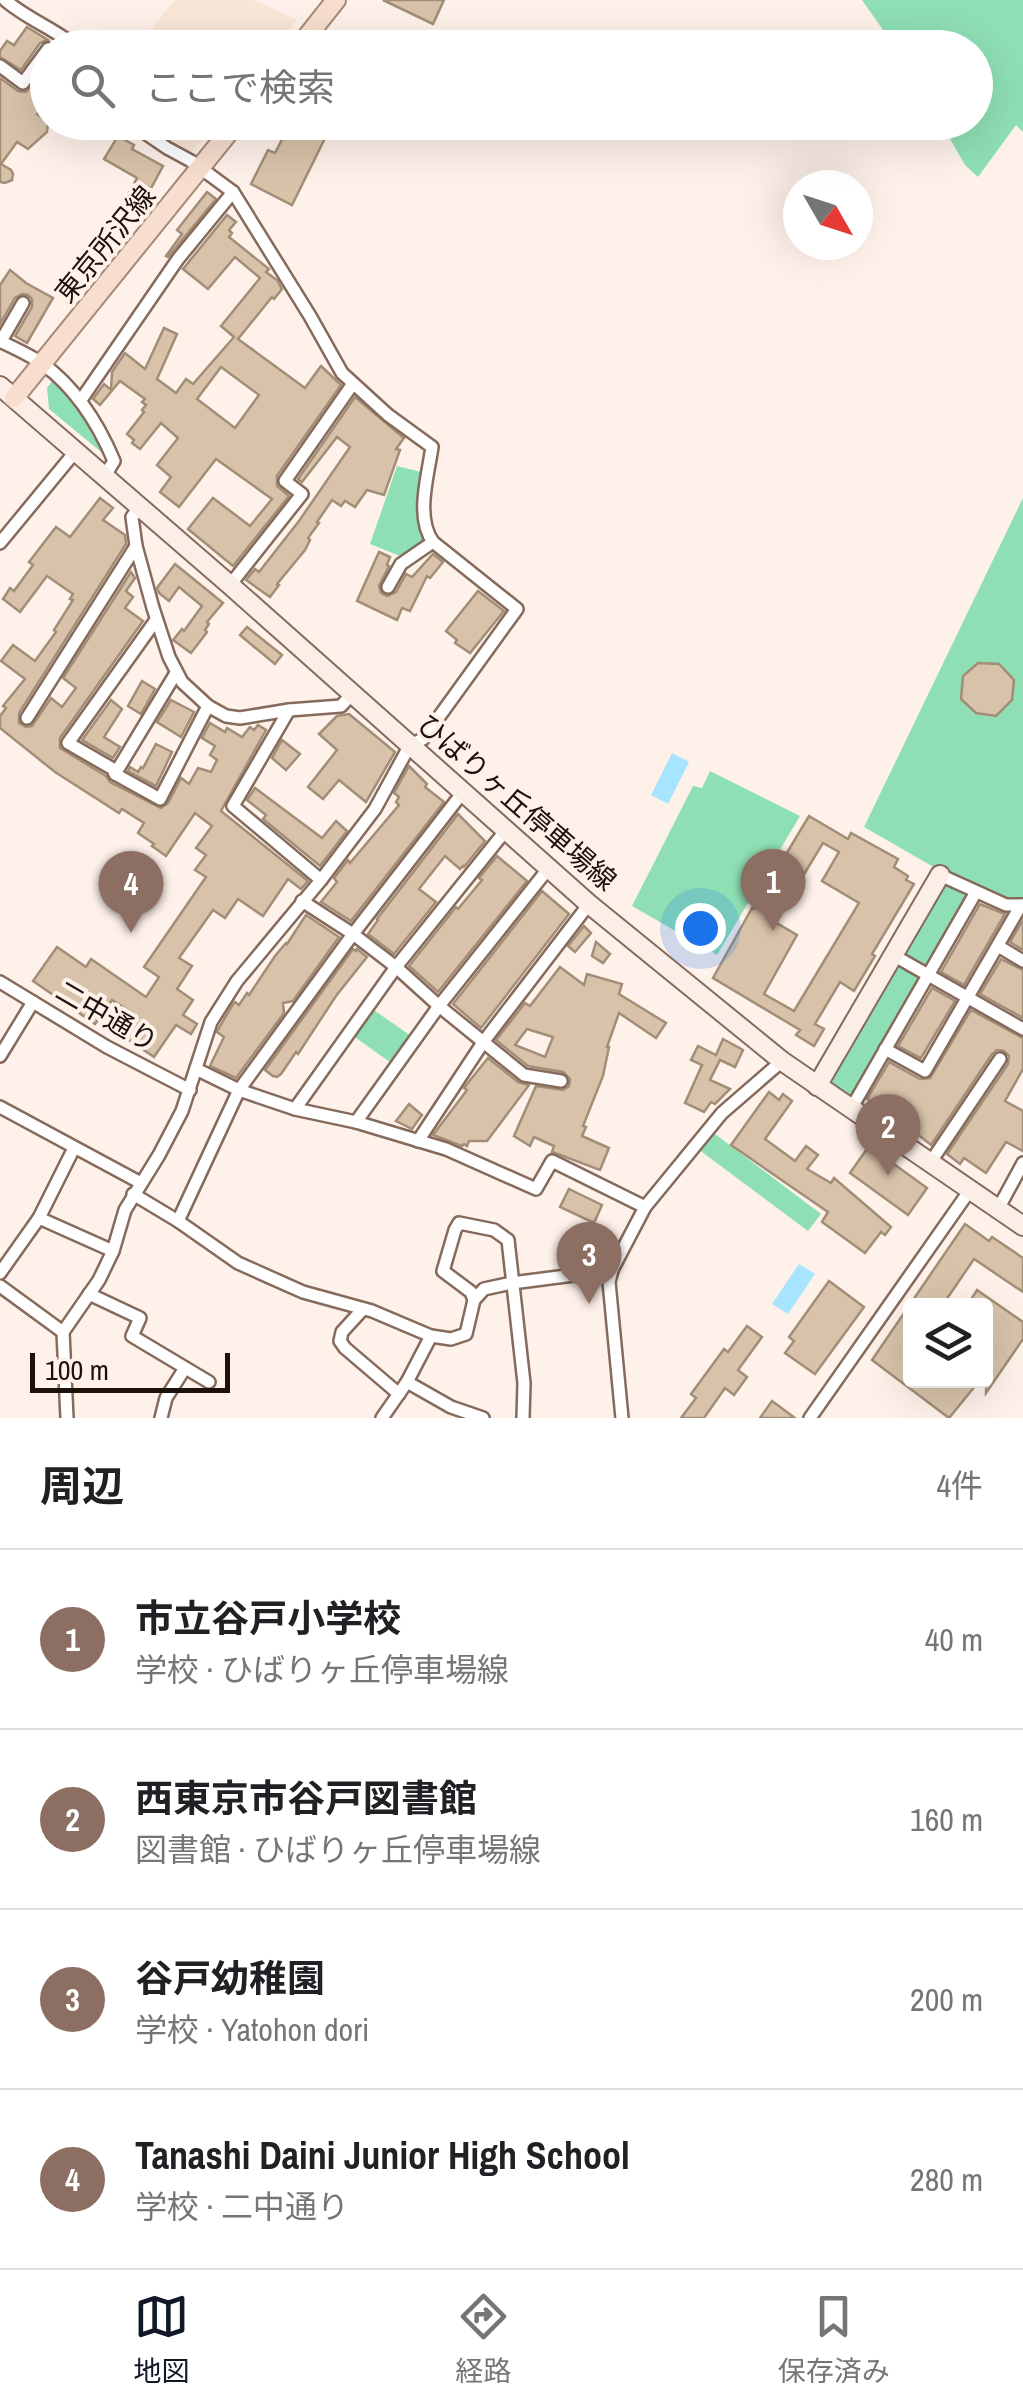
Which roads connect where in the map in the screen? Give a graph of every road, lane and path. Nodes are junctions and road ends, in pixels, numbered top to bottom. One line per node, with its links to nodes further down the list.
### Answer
1 (4, 0): 3 (street)
2 (336, 0): 4 (main road)
3 (54, 30)
4 (312, 30)
5 (0, 66): 6 (street)
6 (30, 73)
7 (158, 140): 9 (street)
8 (223, 140): 9 (main road, 東京所沢線)
9 (201, 167): 10 (street); 13 (main road, 東京所沢線)
10 (233, 192): 14 (street); 16 (street)
11 (23, 303): 12 (street)
12 (0, 341): 13 (street)
13 (43, 364): 15 (main road, 東京所沢線); 16 (street)
14 (352, 384): 20 (street); 24 (street)
15 (7, 392): 17 (main road, ひばりヶ丘停車場線)
16 (81, 400): 18 (street)
17 (74, 452): 18 (main road, ひばりヶ丘停車場線); 21 (street)
18 (104, 477): 19 (main road, ひばりヶ丘停車場線)
19 (138, 507): 22 (street); 24 (main road, ひばりヶ丘停車場線)
20 (433, 542): 25 (street); 32 (street)
21 (0, 544): 23 (street)
22 (136, 546): 26 (street); 31 (street)
23 (0, 556)
24 (230, 586): 28 (main road, ひばりヶ丘停車場線)
25 (388, 587)
26 (156, 620): 27 (street); 33 (street)
27 (176, 673): 29 (street); 33 (street)
28 (352, 694): 30 (street); 32 (main road, ひばりヶ丘停車場線)
29 (208, 706): 30 (street); 33 (street)
30 (289, 710): 38 (street)
31 (27, 718)
32 (410, 745): 34 (main road, ひばりヶ丘停車場線); 38 (street)
33 (115, 774)
34 (463, 792): 35 (main road, ひばりヶ丘停車場線); 43 (street)
35 (506, 830): 36 (main road, ひばりヶ丘停車場線); 47 (street)
36 (548, 868): 41 (main road, ひばりヶ丘停車場線); 52 (street)
37 (940, 874): 39 (street); 45 (main road)
38 (321, 880): 40 (street)
39 (976, 892): 42 (street); 48 (street)
40 (302, 901): 43 (street); 59 (street)
41 (589, 904): 54 (street); 58 (main road, ひばりヶ丘停車場線)
42 (1022, 906): 44 (street)
43 (353, 934): 47 (street); 63 (street)
44 (998, 946): 46 (street); 50 (street)
45 (893, 955): 48 (street); 61 (main road)
46 (1023, 960)
47 (396, 968): 52 (street); 65 (street)
48 (929, 974): 50 (street); 55 (street)
49 (0, 982): 51 (street, 二中通り)
50 (969, 998): 53 (street); 55 (street)
51 (33, 1002): 56 (street); 62 (street, 二中通り)
52 (439, 1006): 54 (street); 67 (street)
53 (1023, 1029)
54 (484, 1041): 60 (street); 68 (street)
55 (885, 1049): 66 (street)
56 (0, 1056)
57 (1000, 1059): 70 (street)
58 (782, 1061): 61 (main road, ひばりヶ丘停車場線); 74 (street)
59 (196, 1069): 62 (street); 63 (street)
60 (561, 1082)
61 (817, 1086): 66 (main road, ひばりヶ丘停車場線)
62 (190, 1090): 72 (street)
63 (238, 1090): 65 (street); 77 (street)
64 (0, 1107): 69 (street)
65 (295, 1109): 67 (street)
66 (850, 1109): 70 (main road, ひばりヶ丘停車場線)
67 (356, 1122): 68 (street)
68 (418, 1141): 74 (street)
69 (74, 1148): 72 (street); 76 (street)
70 (930, 1163): 73 (main road, ひばりヶ丘停車場線)
71 (1023, 1164): 75 (street)
72 (137, 1188): 77 (street); 79 (street)
73 (970, 1190): 75 (main road, ひばりヶ丘停車場線); 99 (street)
74 (645, 1207): 80 (street)
75 (998, 1209): 78 (main road, ひばりヶ丘停車場線)
76 (39, 1218): 79 (street); 81 (street)
77 (178, 1221): 86 (street)
78 (1023, 1226)
79 (112, 1251): 84 (street)
80 (612, 1270): 82 (street); 98 (street)
81 (0, 1273)
82 (512, 1283): 85 (street); 85 (street); 97 (street)
83 (0, 1286): 87 (street)
84 (89, 1294): 87 (street); 89 (street)
85 (474, 1300): 88 (street)
86 (363, 1309): 88 (street); 92 (street)
87 (63, 1332): 94 (street)
88 (431, 1336): 91 (street)
89 (185, 1368): 90 (street); 95 (street)
90 (209, 1382)
91 (407, 1382): 92 (street); 93 (street)
92 (399, 1394): 96 (street)
93 (476, 1417)
94 (67, 1418)
95 (161, 1418)
96 (382, 1418)
97 (523, 1418)
98 (622, 1418)
99 (810, 1418)

